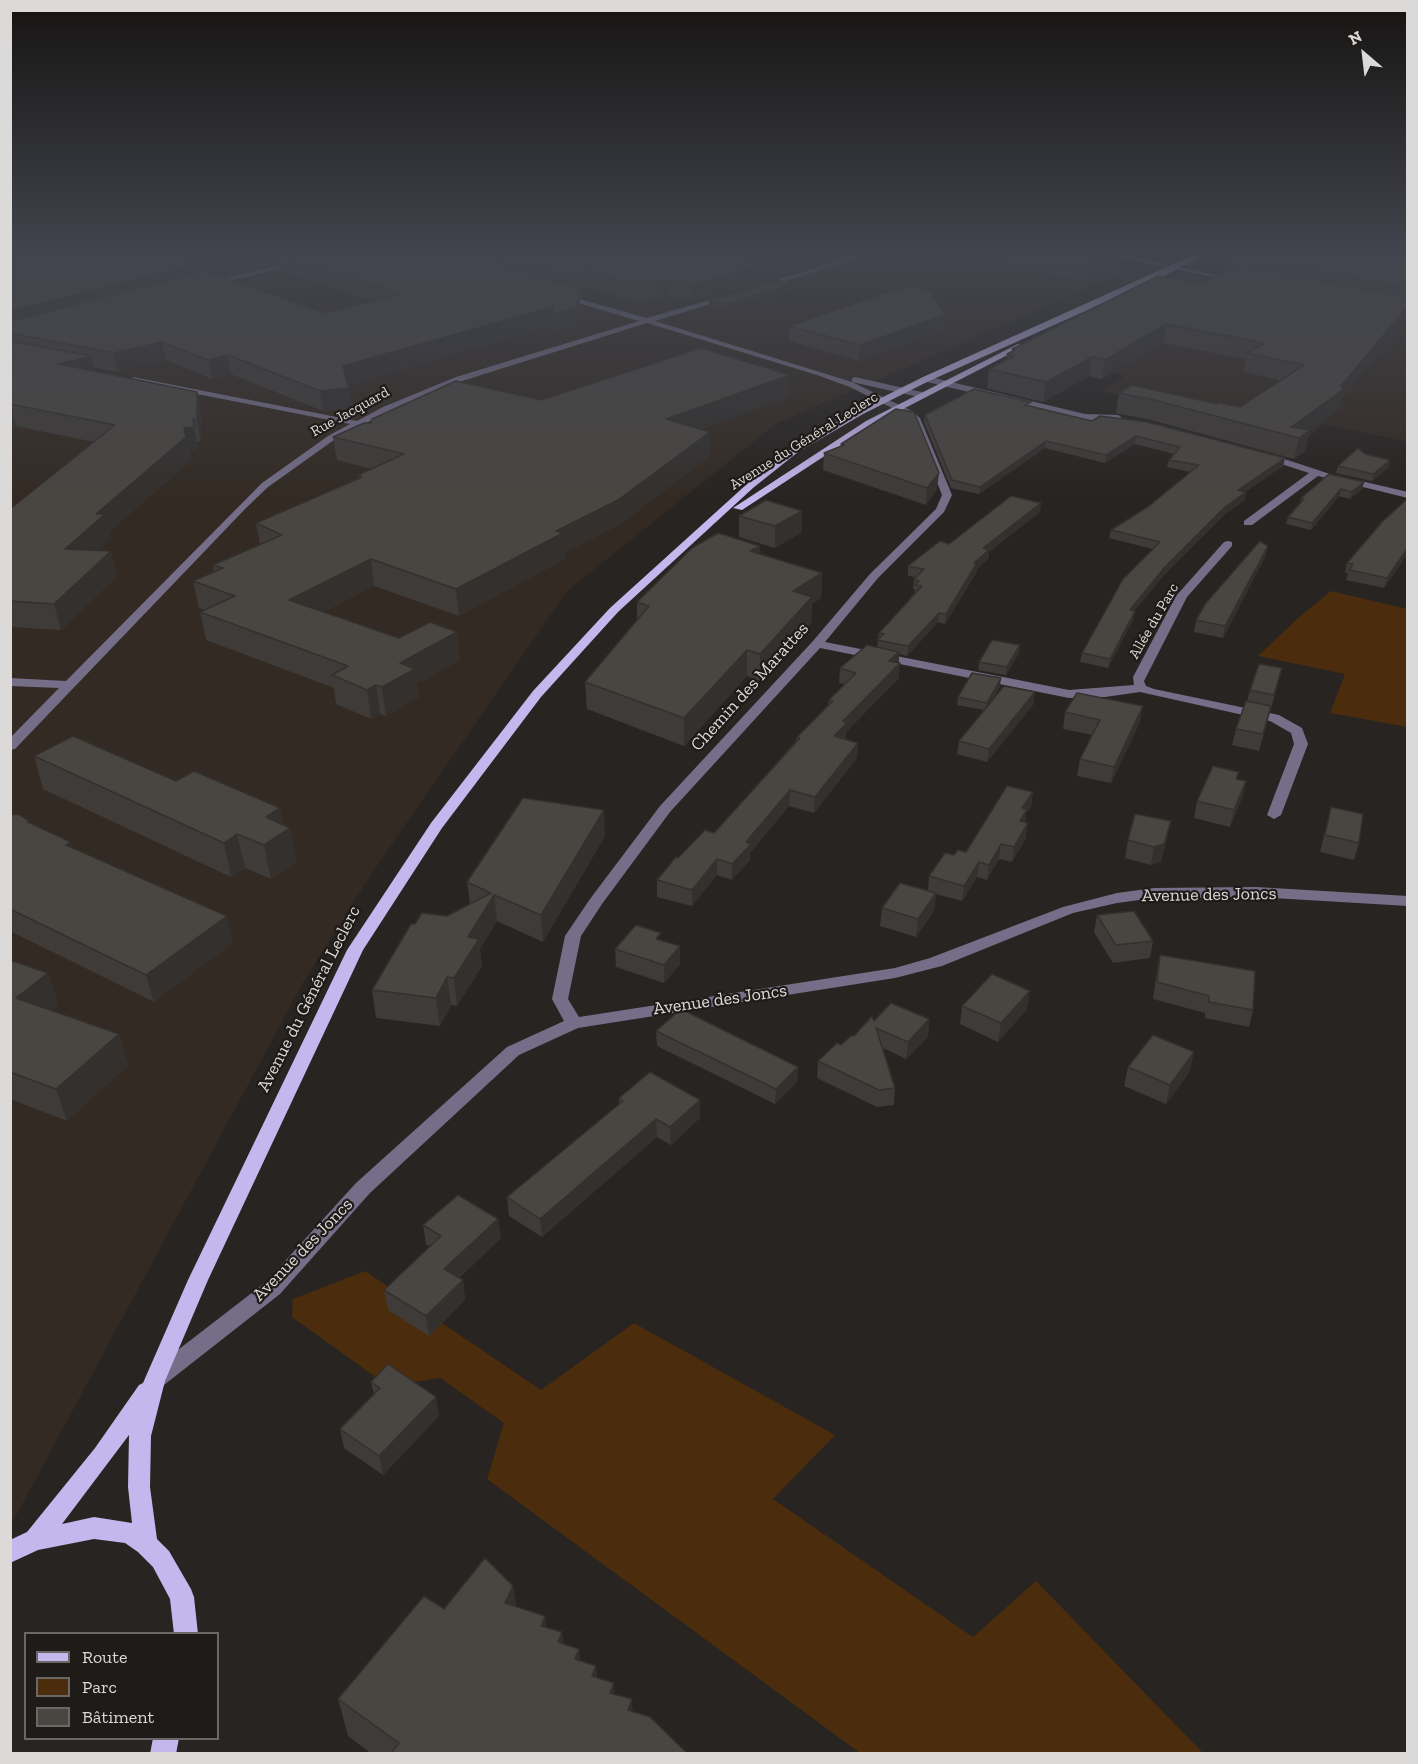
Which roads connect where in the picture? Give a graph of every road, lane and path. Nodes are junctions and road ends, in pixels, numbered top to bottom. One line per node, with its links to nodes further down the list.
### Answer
1 (601, 334): 14 (street, Rue Jacquard)
2 (694, 334): 5 (street)
3 (1026, 334): 7 (main road, Avenue du Général Leclerc)
4 (1044, 334): 8 (main road, Avenue du Général Leclerc)
5 (820, 373): 9 (street); 11 (street, Chemin des Marattes)
6 (127, 378): 14 (street)
7 (926, 379): 8 (street); 9 (main road, Avenue du Général Leclerc)
8 (947, 384): 10 (main road, Avenue du Général Leclerc); 13 (street)
9 (903, 391): 10 (street); 11 (main road, Avenue du Général Leclerc)
10 (922, 395): 12 (main road, Avenue du Général Leclerc)
11 (883, 400): 12 (street, Chemin des Marattes); 19 (main road, Avenue du Général Leclerc)
12 (896, 408): 19 (main road, Avenue du Général Leclerc); 21 (street, Chemin des Marattes)
13 (1126, 420)
14 (356, 423): 23 (street, Rue Jacquard)
15 (1260, 454): 16 (street)
16 (1315, 472): 17 (street); 18 (street)
17 (1407, 495)
18 (1248, 523)
19 (686, 544): 29 (main road, Avenue du Général Leclerc)
20 (1228, 544): 24 (street, Allée du Parc)
21 (817, 644): 24 (street); 28 (street, Chemin des Marattes)
22 (10, 682): 23 (street)
23 (69, 685): 25 (street, Rue Jacquard)
24 (1141, 688): 26 (street)
25 (10, 746)
26 (1274, 815)
27 (1407, 901): 28 (street, Avenue des Joncs)
28 (574, 1023): 29 (street, Avenue des Joncs)
29 (154, 1381): 30 (main road, Avenue du Général Leclerc); 31 (main road, Avenue du Général Leclerc)
30 (35, 1540): 31 (main road); 32 (main road)
31 (146, 1544): 33 (main road)
32 (10, 1552)
33 (186, 1632)

